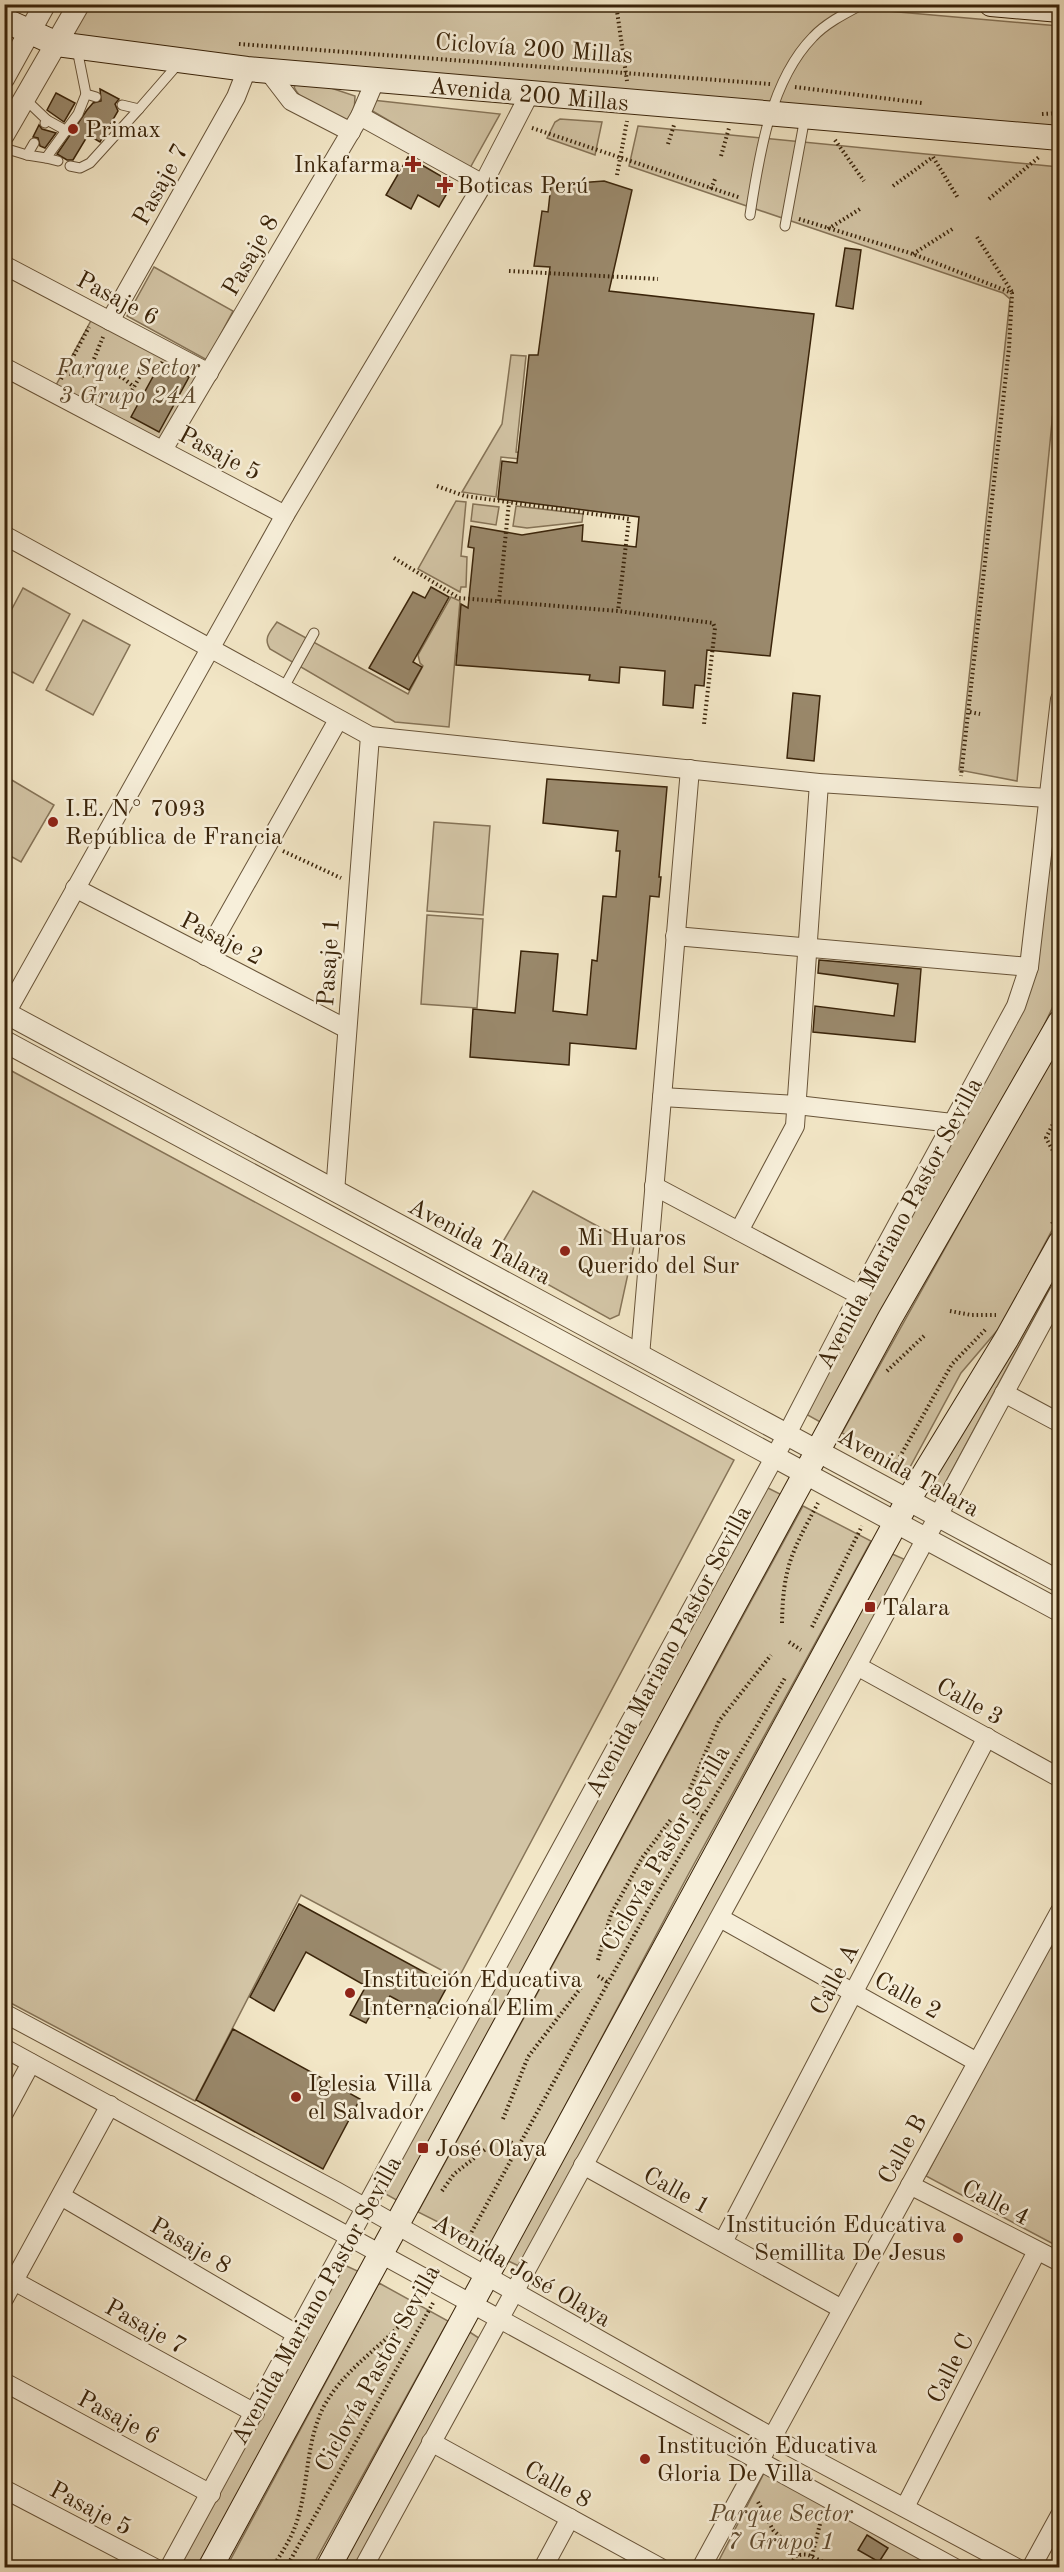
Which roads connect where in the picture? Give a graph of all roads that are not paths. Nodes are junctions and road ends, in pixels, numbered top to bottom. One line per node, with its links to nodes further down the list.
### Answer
1 (45, 4): 7 (street)
2 (79, 4): 8 (street)
3 (863, 4): 17 (lane)
4 (991, 4): 5 (main road)
5 (1059, 10)
6 (4, 20): 7 (main road, Avenida 200 Millas)
7 (29, 33): 8 (main road, Avenida 200 Millas); 11 (street)
8 (67, 45): 9 (main road, Avenida 200 Millas); 14 (street); 20 (lane)
9 (182, 60): 10 (main road, Avenida 200 Millas); 16 (lane)
10 (258, 70): 12 (main road, Avenida 200 Millas); 21 (street); 34 (street, Pasaje 7)
11 (4, 78)
12 (375, 81): 13 (main road, Avenida 200 Millas); 18 (street, Pasaje 8)
13 (530, 93): 17 (main road, Avenida 200 Millas); 30 (street)
14 (25, 99): 20 (lane); 22 (street)
15 (122, 105): 16 (lane)
16 (139, 108): 29 (lane)
17 (771, 114): 19 (main road, Avenida 200 Millas); 31 (lane)
18 (360, 116): 21 (street, Pasaje 8); 30 (street)
19 (805, 117): 24 (main road, Avenida 200 Millas); 32 (lane)
20 (67, 131): 27 (lane)
21 (351, 132): 36 (street, Pasaje 8)
22 (4, 134)
23 (34, 143): 26 (lane)
24 (1052, 145)
25 (4, 148): 26 (lane)
26 (27, 155): 27 (lane)
27 (46, 158): 28 (lane)
28 (58, 161)
29 (70, 166)
30 (483, 184): 38 (street)
31 (750, 214)
32 (785, 226)
33 (4, 265): 34 (street, Pasaje 6)
34 (103, 324): 36 (street, Pasaje 6)
35 (4, 367): 37 (street, Pasaje 5)
36 (209, 373): 37 (street, Pasaje 8)
37 (163, 450): 38 (street, Pasaje 5)
38 (285, 514): 41 (street)
39 (4, 535): 41 (street)
40 (315, 633): 42 (lane)
41 (208, 649): 42 (street); 49 (street)
42 (283, 689): 44 (street)
43 (1059, 699): 48 (street, Avenida Mariano Pastor Sevilla)
44 (338, 720): 45 (street); 52 (street)
45 (370, 736): 46 (street); 56 (street, Pasaje 1)
46 (690, 769): 47 (street); 50 (street)
47 (819, 783): 48 (street); 51 (street)
48 (1048, 798): 53 (street, Avenida Mariano Pastor Sevilla)
49 (75, 888): 52 (street, Pasaje 2); 54 (street)
50 (675, 936): 51 (street); 58 (street)
51 (807, 948): 53 (street); 59 (street)
52 (205, 956): 56 (street, Pasaje 2)
53 (1029, 967): 60 (street, Avenida Mariano Pastor Sevilla)
54 (5, 1013): 62 (street, Avenida Talara)
55 (1059, 1022): 71 (main road, Avenida Mariano Pastor Sevilla)
56 (347, 1029): 62 (street, Pasaje 1)
57 (4, 1041): 72 (street, Avenida Talara)
58 (662, 1096): 59 (street); 61 (street)
59 (797, 1105): 60 (street); 63 (street)
60 (952, 1123): 66 (street, Avenida Mariano Pastor Sevilla)
61 (654, 1185): 63 (street); 67 (street)
62 (335, 1192): 67 (street, Avenida Talara)
63 (739, 1231): 66 (street)
64 (1059, 1243): 74 (main road)
65 (1059, 1290): 68 (street)
66 (859, 1295): 70 (street, Avenida Mariano Pastor Sevilla)
67 (640, 1356): 70 (street, Avenida Talara)
68 (1004, 1393): 69 (street); 75 (street)
69 (1059, 1423)
70 (787, 1434): 71 (street, Avenida Talara); 72 (street, Avenida Mariano Pastor Sevilla)
71 (817, 1451): 73 (main road, Avenida Mariano Pastor Sevilla); 74 (street, Avenida Talara)
72 (774, 1456): 73 (street, Avenida Talara); 96 (street, Avenida Mariano Pastor Sevilla)
73 (805, 1473): 76 (street, Avenida Talara); 97 (main road, Avenida Mariano Pastor Sevilla)
74 (907, 1502): 75 (street, Avenida Talara); 76 (main road)
75 (937, 1518): 77 (street); 78 (street, Avenida Talara)
76 (895, 1523): 77 (street, Avenida Talara); 103 (main road)
77 (926, 1540): 79 (street, Avenida Talara); 80 (street)
78 (1059, 1582)
79 (1059, 1611)
80 (857, 1666): 81 (street, Calle 3); 84 (street)
81 (987, 1737): 82 (street, Calle 3); 86 (street, Calle A)
82 (1059, 1778)
83 (1059, 1911): 85 (street, Calle B)
84 (720, 1918): 86 (street, Calle 2); 93 (street)
85 (1053, 1940): 89 (street, Calle B)
86 (854, 1992): 89 (street, Calle 2); 99 (street, Calle A)
87 (4, 2013): 96 (street, Avenida José Olaya)
88 (4, 2048): 90 (street)
89 (977, 2062): 94 (street, Calle B)
90 (31, 2063): 91 (street); 92 (street)
91 (110, 2105): 95 (street); 98 (street)
92 (4, 2113)
93 (584, 2165): 99 (street, Calle 1); 105 (street)
94 (910, 2185): 100 (street, Calle 4); 108 (street, Calle B)
95 (61, 2196): 104 (street); 110 (street, Pasaje 8)
96 (366, 2209): 97 (street, Avenida José Olaya); 98 (street, Avenida Mariano Pastor Sevilla)
97 (395, 2225): 101 (main road, Avenida Mariano Pastor Sevilla); 103 (street, Avenida José Olaya)
98 (351, 2238): 101 (street); 110 (street, Avenida Mariano Pastor Sevilla)
99 (723, 2242): 108 (street, Calle 1)
100 (1037, 2250): 102 (street, Calle 4); 118 (street, Calle C)
101 (380, 2254): 107 (street); 123 (main road, Avenida Mariano Pastor Sevilla)
102 (1059, 2262)
103 (486, 2277): 105 (street, Avenida José Olaya); 107 (main road)
104 (14, 2281): 106 (street); 112 (street, Pasaje 7)
105 (513, 2294): 109 (street); 113 (street, Avenida José Olaya)
106 (4, 2299)
107 (471, 2304): 109 (street); 124 (main road)
108 (842, 2309): 113 (street, Calle B)
109 (498, 2319): 114 (street); 115 (street)
110 (298, 2335): 112 (street, Avenida Mariano Pastor Sevilla)
111 (4, 2382): 117 (street, Pasaje 6)
112 (255, 2413): 117 (street, Avenida Mariano Pastor Sevilla)
113 (772, 2437): 115 (street, Calle B); 118 (street, Avenida José Olaya)
114 (431, 2442): 120 (street, Calle 8); 125 (street)
115 (759, 2461): 128 (street, Calle B); 129 (street)
116 (4, 2489): 121 (street, Pasaje 5)
117 (211, 2494): 122 (street, Avenida Mariano Pastor Sevilla)
118 (905, 2506): 130 (street, Avenida José Olaya)
119 (1059, 2515): 131 (street)
120 (570, 2518): 126 (street); 127 (street, Calle 8)
121 (155, 2568)
122 (169, 2568)
123 (210, 2568)
124 (328, 2568)
125 (363, 2568)
126 (543, 2568)
127 (661, 2568)
128 (701, 2568)
129 (955, 2568)
130 (1017, 2568)
131 (1031, 2568)

